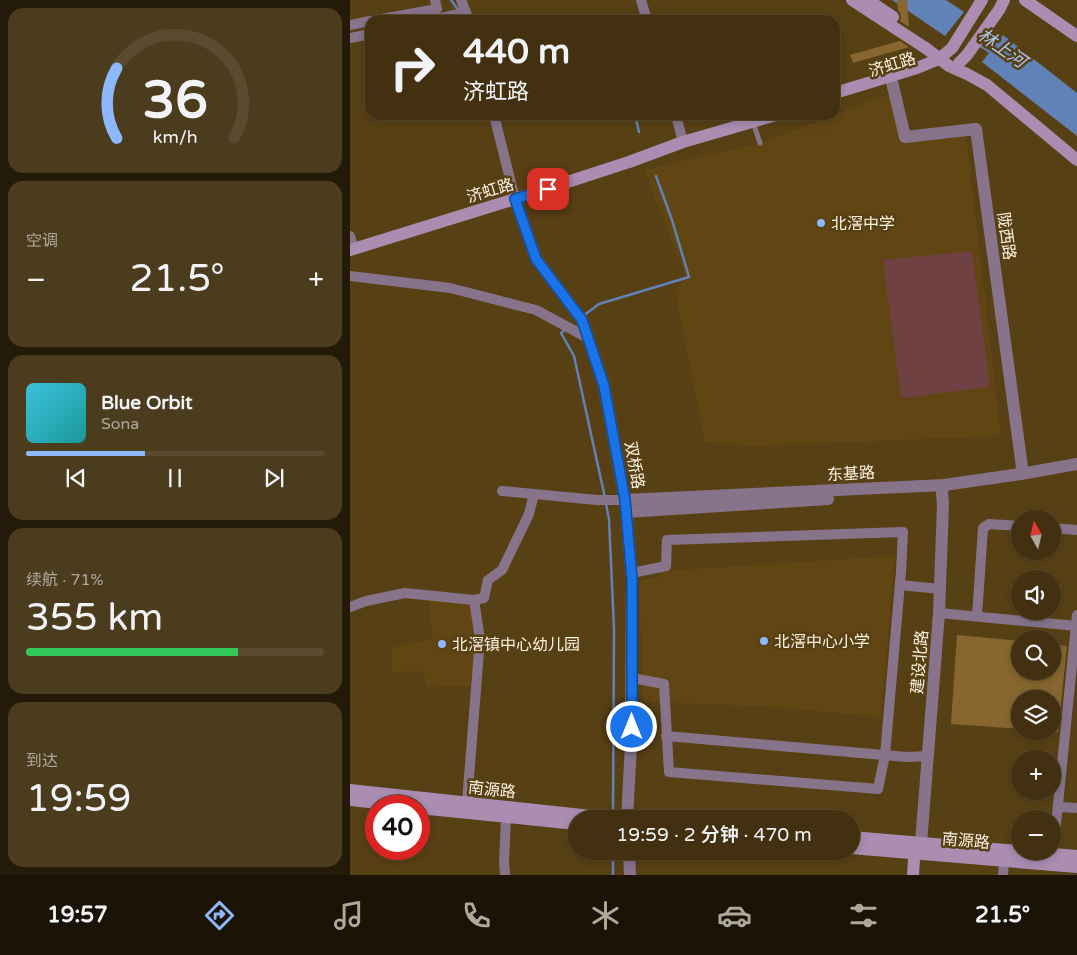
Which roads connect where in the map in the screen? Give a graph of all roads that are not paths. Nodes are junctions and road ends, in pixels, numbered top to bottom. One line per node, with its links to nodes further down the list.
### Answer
1 (435, 0): 9 (street)
2 (461, 0): 10 (street)
3 (641, 0): 11 (street)
4 (852, 0): 17 (main road)
5 (868, 0): 17 (main road)
6 (982, 0): 17 (main road)
7 (1025, 0): 15 (main road)
8 (1002, 5): 17 (main road)
9 (404, 15)
10 (464, 15)
11 (646, 15)
12 (365, 22): 13 (street)
13 (350, 25)
14 (365, 35): 16 (street)
15 (1077, 36)
16 (350, 38)
17 (952, 57): 18 (main road, 济虹路); 19 (main road, 济虹路); 27 (main road); 28 (main road)
18 (892, 82): 20 (main road, 济虹路); 35 (street, 陇西路)
19 (840, 91)
20 (840, 97)
21 (495, 120): 29 (street)
22 (677, 120): 25 (street)
23 (751, 120): 25 (main road, 济虹路)
24 (757, 120): 26 (lane)
25 (684, 142): 29 (main road, 济虹路)
26 (760, 143)
27 (1077, 154)
28 (1077, 160)
29 (515, 199): 30 (main road, 济虹路); 32 (street, 双桥路)
30 (351, 244)
31 (350, 276): 32 (street)
32 (588, 338): 39 (street, 双桥路)
33 (1077, 464): 35 (street, 东基路)
34 (1077, 472): 36 (street, 东基路)
35 (1021, 474): 36 (street, 东基路)
36 (940, 488): 39 (street, 东基路); 45 (street, 建设北路)
37 (502, 490): 38 (street)
38 (534, 494): 39 (street); 46 (street)
39 (625, 506): 43 (street, 双桥路)
40 (1011, 525): 49 (street)
41 (1061, 529): 42 (street)
42 (1077, 530)
43 (632, 573): 44 (street); 51 (street, 双桥路)
44 (900, 585): 45 (street); 53 (street)
45 (938, 588): 48 (street, 建设北路); 54 (street, 建设北路)
46 (474, 600): 47 (street); 58 (street)
47 (350, 607)
48 (939, 613): 49 (street); 54 (street, 建设北路)
49 (977, 616): 50 (street)
50 (1077, 622): 59 (street)
51 (632, 678): 52 (street); 62 (street, 双桥路)
52 (666, 736): 53 (street); 53 (street)
53 (885, 755): 54 (street)
54 (925, 756): 68 (street, 建设北路)
55 (350, 790): 58 (main road, 南源路)
56 (350, 800): 57 (main road)
57 (365, 802)
58 (467, 802): 64 (main road, 南源路)
59 (1058, 807): 60 (street); 63 (street)
60 (1077, 808)
61 (430, 809): 65 (main road, 南源路)
62 (627, 810)
63 (1058, 810)
64 (568, 813)
65 (506, 817): 66 (main road, 南源路); 76 (street)
66 (568, 823)
67 (860, 838): 68 (main road, 南源路)
68 (918, 847): 69 (main road, 南源路); 70 (main road, 南源路); 74 (main road, 南源路); 78 (main road); 79 (main road)
69 (860, 848)
70 (1011, 852)
71 (1061, 855): 72 (main road, 南源路)
72 (1077, 856)
73 (629, 860): 77 (street)
74 (1004, 860): 75 (main road, 南源路); 80 (street)
75 (1077, 867)
76 (505, 875)
77 (630, 875)
78 (913, 875)
79 (918, 875)
80 (1003, 875)

